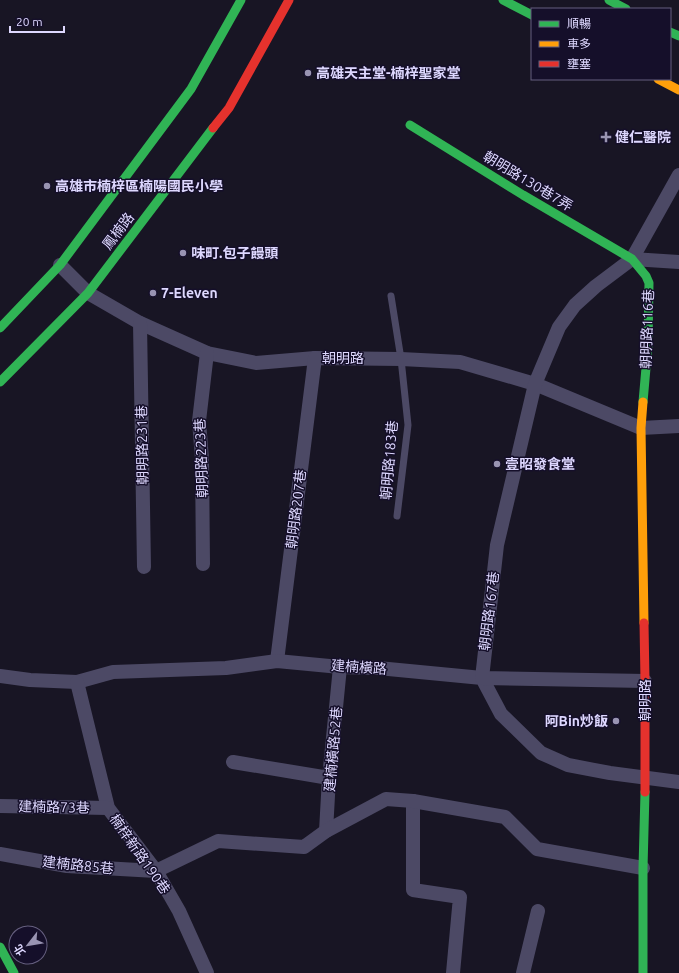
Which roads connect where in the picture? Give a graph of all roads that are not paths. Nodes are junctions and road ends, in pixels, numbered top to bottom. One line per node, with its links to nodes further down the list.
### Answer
1 (241, 0): 13 (street, 鳳楠路)
2 (289, 0): 14 (street, 鳳楠路)
3 (503, 0): 6 (street)
4 (609, 0): 5 (street)
5 (624, 8)
6 (531, 14)
7 (660, 80): 8 (street)
8 (679, 90)
9 (410, 125): 11 (street, 朝明路130巷7弄)
10 (679, 175): 11 (street)
11 (632, 259): 12 (street); 22 (street, 朝明路167巷); 24 (street, 朝明路116巷)
12 (679, 262)
13 (60, 265): 14 (street, 朝明路); 17 (street, 鳳楠路)
14 (88, 293): 16 (street, 朝明路); 21 (street, 鳳楠路)
15 (391, 296): 20 (lane, 朝明路183巷)
16 (140, 324): 18 (street, 朝明路); 27 (street, 朝明路231巷)
17 (1, 325)
18 (207, 353): 19 (street, 朝明路); 26 (street, 朝明路223巷)
19 (315, 358): 20 (street, 朝明路); 28 (street, 朝明路207巷)
20 (401, 359): 22 (street, 朝明路); 25 (lane, 朝明路183巷)
21 (0, 382)
22 (535, 384): 24 (street, 朝明路); 31 (street, 朝明路167巷)
23 (679, 426): 24 (street, 朝明路)
24 (641, 428): 33 (street, 朝明路)
25 (397, 516)
26 (203, 564)
27 (144, 567)
28 (277, 660): 29 (street, 建楠橫路); 32 (street, 建楠橫路)
29 (340, 667): 31 (street, 建楠橫路); 35 (street, 建楠橫路52巷)
30 (0, 676): 32 (street, 建楠橫路)
31 (482, 678): 33 (street); 36 (street)
32 (77, 682): 40 (street, 楠梓新路190巷)
33 (645, 682): 36 (street, 朝明路)
34 (233, 762): 35 (street)
35 (329, 778): 41 (street, 建楠橫路52巷)
36 (645, 778): 37 (street); 43 (street, 朝明路)
37 (679, 782)
38 (413, 801): 41 (street); 43 (street); 49 (street)
39 (0, 806): 40 (street, 建楠路73巷)
40 (108, 808): 44 (street, 楠梓新路190巷)
41 (326, 831): 44 (street)
42 (0, 854): 44 (street, 建楠路85巷)
43 (643, 868): 51 (street, 朝明路)
44 (156, 871): 48 (street, 楠梓新路190巷)
45 (538, 911): 50 (street)
46 (0, 947): 47 (street)
47 (14, 973)
48 (206, 973)
49 (453, 973)
50 (523, 973)
51 (643, 973)

